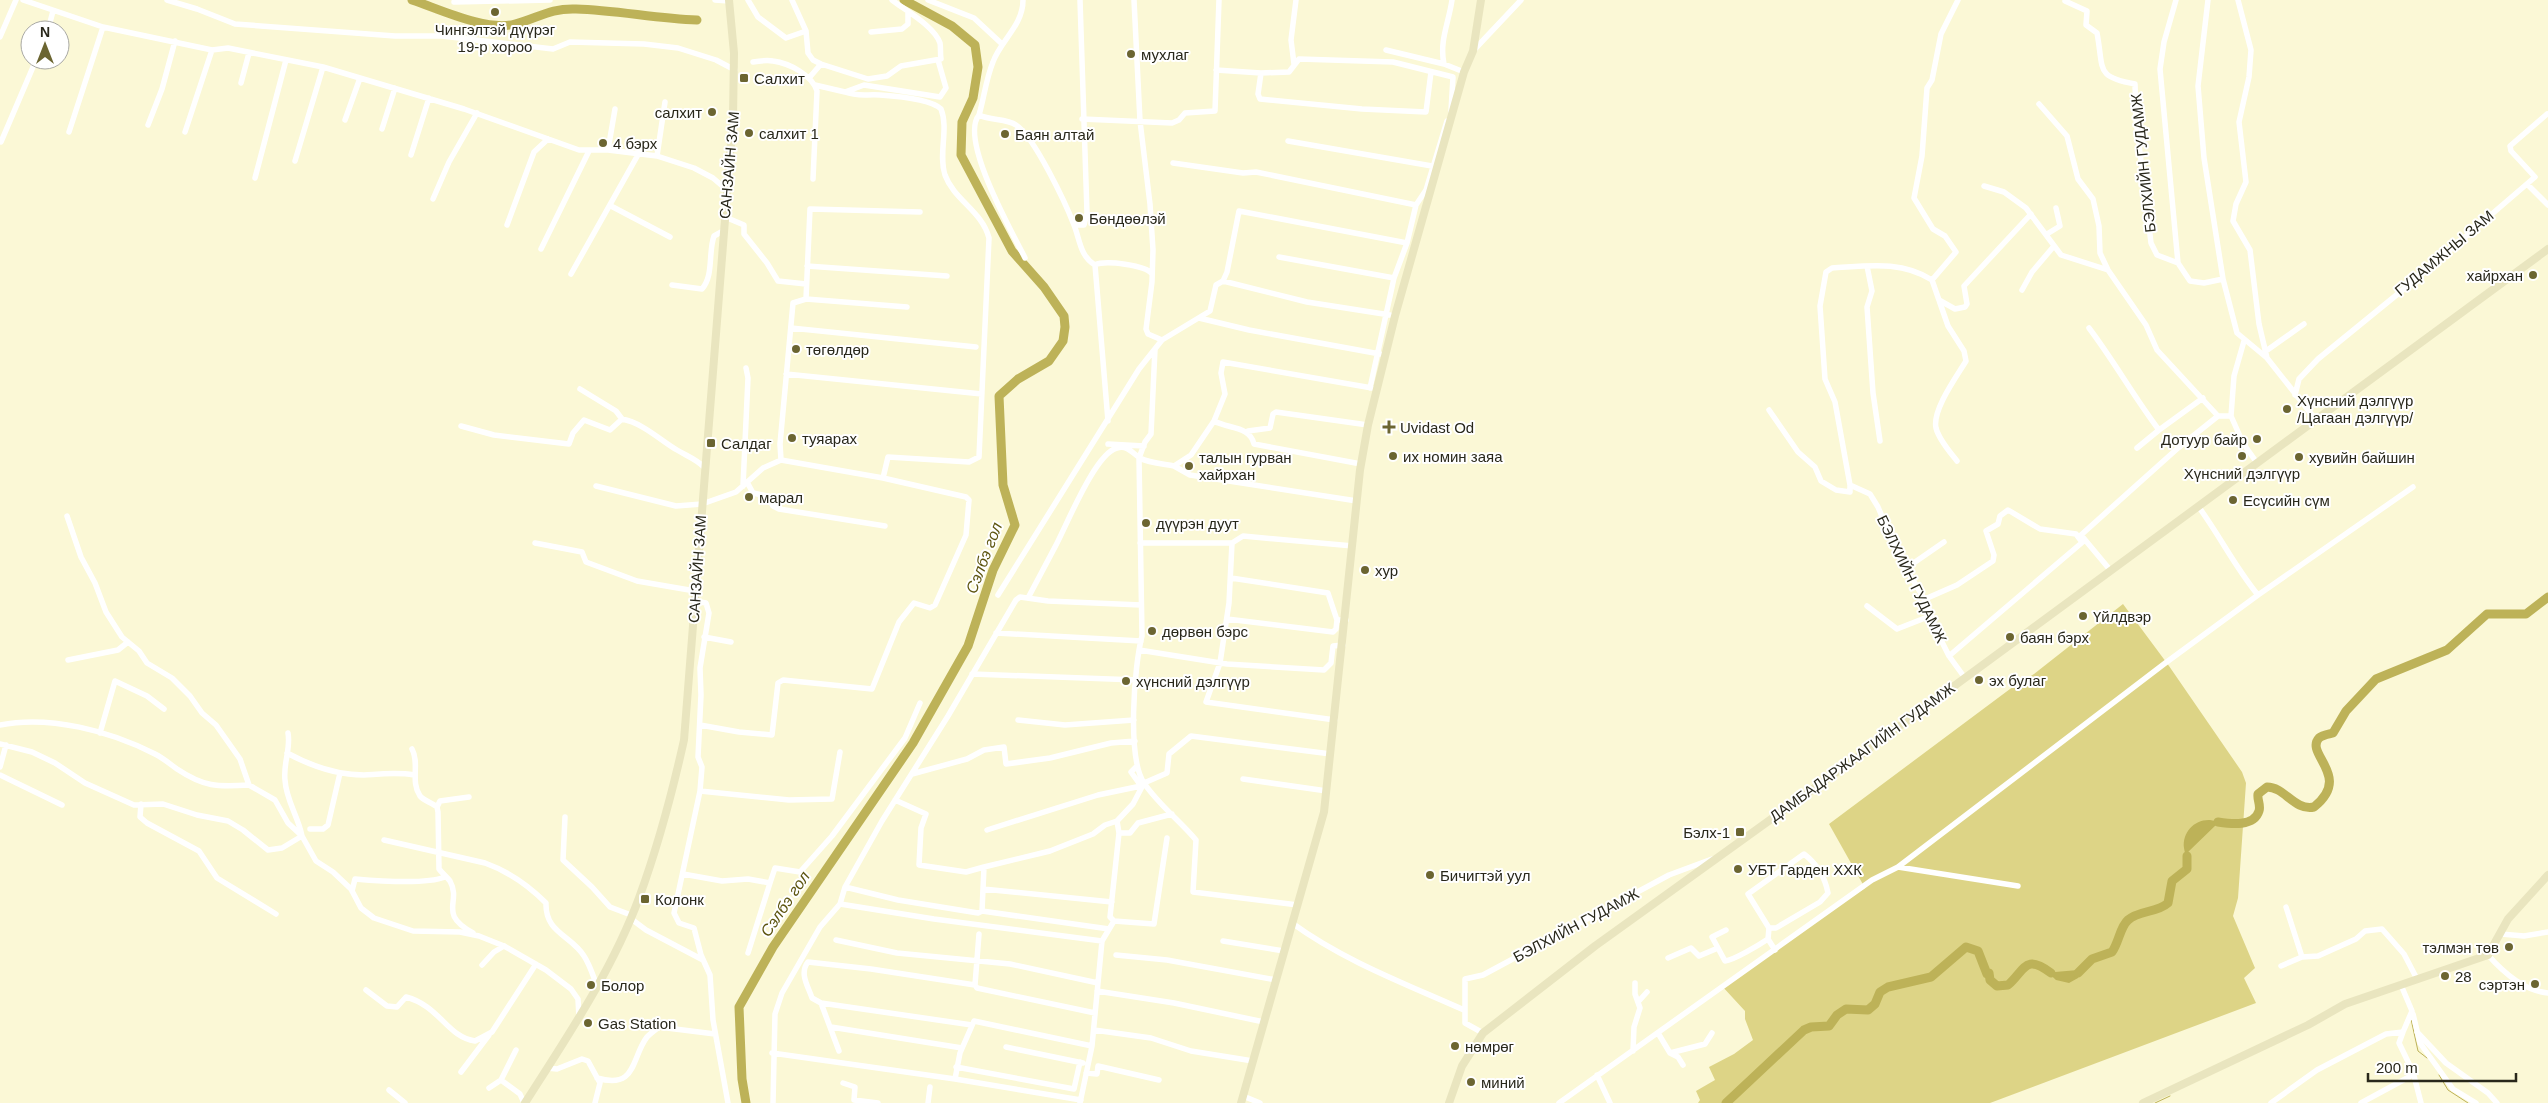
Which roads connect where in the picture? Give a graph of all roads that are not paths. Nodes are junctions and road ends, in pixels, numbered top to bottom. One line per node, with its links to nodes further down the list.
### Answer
1 (16, 0): 31 (street)
2 (23, 0): 25 (street)
3 (167, 0): 46 (street)
4 (550, 0): 24 (street)
5 (715, 0): 6 (street)
6 (729, 0): 46 (main road, САНЗАЙН ЗАМ)
7 (748, 0): 29 (street)
8 (792, 0): 29 (street)
9 (892, 0): 26 (street)
10 (928, 0): 33 (street)
11 (1023, 0): 33 (street)
12 (1080, 0): 65 (street)
13 (1134, 0): 67 (street)
14 (1219, 0): 47 (street)
15 (1296, 0): 42 (street)
16 (1452, 0): 43 (street)
17 (1481, 0): 36 (main road)
18 (1521, 0): 36 (street)
19 (1958, 0): 117 (street)
20 (2176, 0): 107 (street, БЭЛХИЙН ГУДАМЖ)
21 (2209, 0): 116 (street)
22 (2238, 0): 136 (street)
23 (2065, 1): 107 (street, БЭЛХИЙН ГУДАМЖ)
24 (454, 2)
25 (53, 11): 27 (street); 28 (street)
26 (908, 13): 30 (street); 39 (street)
27 (51, 20)
28 (103, 27): 32 (street); 70 (street)
29 (806, 31): 41 (street)
30 (871, 32)
31 (0, 37)
32 (175, 41): 34 (street); 68 (street)
33 (1002, 44): 64 (street)
34 (212, 50): 37 (street); 71 (street)
35 (1386, 50): 43 (street)
36 (1472, 51): 49 (main road)
37 (249, 53): 38 (street); 53 (street)
38 (286, 60): 44 (street); 83 (street)
39 (938, 60): 41 (street); 56 (street)
40 (753, 62): 52 (street)
41 (821, 64): 52 (street)
42 (1294, 64): 48 (street); 50 (street)
43 (1444, 64): 49 (street)
44 (322, 67): 51 (street); 80 (street)
45 (32, 70): 74 (street)
46 (735, 70): 87 (main road, САНЗАЙН ЗАМ)
47 (1216, 70): 50 (street); 67 (street)
48 (1431, 72): 50 (street); 62 (street)
49 (1464, 72): 62 (main road)
50 (1261, 73)
51 (360, 78): 55 (street); 66 (street)
52 (809, 78): 54 (street)
53 (241, 83)
54 (815, 85): 56 (street); 84 (street)
55 (395, 88): 57 (street); 69 (street)
56 (845, 92): 142 (street)
57 (428, 98): 61 (street); 78 (street)
58 (666, 102): 79 (street)
59 (2039, 104): 111 (street)
60 (615, 109): 75 (street)
61 (477, 113): 72 (street); 88 (street)
62 (1452, 113): 82 (street); 126 (main road)
63 (2547, 114): 85 (street)
64 (979, 115): 97 (street); 106 (street)
65 (1082, 119): 67 (street); 97 (street)
66 (345, 120)
67 (1140, 121): 113 (street)
68 (148, 125)
69 (382, 129)
70 (69, 132)
71 (185, 132)
72 (548, 139): 76 (street); 96 (street)
73 (1288, 141): 82 (street)
74 (2, 142)
75 (608, 150): 76 (street); 77 (street)
76 (589, 151): 103 (street)
77 (639, 153): 79 (street); 91 (street)
78 (411, 155)
79 (657, 156): 87 (street)
80 (295, 161)
81 (1173, 163): 90 (street)
82 (1432, 166): 90 (street)
83 (255, 178)
84 (813, 179)
85 (2527, 184): 89 (street); 143 (street, ГУДАМЖНЫ ЗАМ)
86 (1984, 186): 94 (street)
87 (727, 190): 95 (main road, САНЗАЙН ЗАМ)
88 (434, 199)
89 (2547, 203)
90 (1416, 205): 101 (street)
91 (611, 206): 100 (street); 112 (street)
92 (2056, 208): 99 (street)
93 (920, 212): 109 (street)
94 (2031, 214): 99 (street); 123 (street)
95 (725, 217): 98 (main road, САНЗАЙН ЗАМ); 119 (street)
96 (507, 225)
97 (1074, 225): 108 (street)
98 (723, 232): 120 (street); 165 (main road, САНЗАЙН ЗАМ)
99 (2047, 234): 102 (street)
100 (670, 237)
101 (1407, 243): 115 (street); 118 (street)
102 (2054, 246): 111 (street); 121 (street)
103 (541, 249)
104 (2548, 249): 149 (main road, ДАМБАДАРЖААГИЙН ГУДАМЖ)
105 (1279, 257): 115 (street)
106 (1025, 258)
107 (2178, 263): 116 (street, БЭЛХИЙН ГУДАМЖ)
108 (1095, 265): 113 (street); 150 (street)
109 (807, 266): 114 (street); 119 (street)
110 (1867, 266): 117 (street); 156 (street); 168 (street)
111 (2108, 270): 144 (street)
112 (571, 274)
113 (1152, 275): 131 (street)
114 (947, 276)
115 (1394, 278): 125 (street)
116 (2223, 279): 132 (street)
117 (1932, 280): 123 (street)
118 (1223, 281): 125 (street); 127 (street)
119 (806, 284): 122 (street)
120 (672, 285)
121 (2022, 290)
122 (806, 299): 124 (street); 129 (street)
123 (1939, 300): 161 (street)
124 (907, 307)
125 (1386, 314): 126 (street); 135 (street)
126 (1395, 316): 137 (main road)
127 (1199, 318): 131 (street); 135 (street)
128 (2304, 324): 136 (street)
129 (791, 328): 133 (street); 139 (street)
130 (2089, 328): 154 (street)
131 (1162, 340): 134 (street)
132 (2244, 341): 136 (street); 147 (street)
133 (976, 347)
134 (1155, 349): 150 (street); 159 (street)
135 (1377, 353): 137 (street); 141 (street)
136 (2266, 354): 143 (street)
137 (1387, 355): 141 (main road)
138 (746, 368): 167 (street)
139 (786, 374): 142 (street); 160 (street)
140 (580, 389): 148 (street)
141 (1373, 389): 151 (street); 152 (main road)
142 (982, 394): 166 (street)
143 (2294, 394): 149 (street)
144 (2203, 398): 146 (street); 154 (street)
145 (1769, 410): 168 (street)
146 (2218, 416): 147 (street); 176 (street)
147 (2231, 416): 162 (street)
148 (622, 419): 153 (street); 165 (street)
149 (2316, 420): 162 (main road, ДАМБАДАРЖААГИЙН ГУДАМЖ)
150 (1108, 421): 186 (street)
151 (1214, 421): 155 (street); 164 (street)
152 (1368, 425): 155 (street); 163 (main road)
153 (461, 426)
154 (2160, 430): 158 (street)
155 (1248, 431): 163 (street)
156 (1880, 441)
157 (1108, 444): 159 (street)
158 (2137, 448)
159 (1142, 451): 164 (street); 179 (street); 188 (street)
160 (781, 460): 166 (street); 167 (street)
161 (1957, 461)
162 (2257, 463): 173 (main road, ДАМБАДАРЖААГИЙН ГУДАМЖ)
163 (1361, 464): 171 (main road)
164 (1174, 466): 171 (street)
165 (704, 467): 172 (main road, САНЗАЙН ЗАМ)
166 (883, 478): 214 (street)
167 (745, 484): 172 (street); 175 (street)
168 (1850, 485): 182 (street, БЭЛХИЙН ГУДАМЖ)
169 (596, 486): 172 (street)
170 (2414, 486): 187 (street)
171 (1357, 501): 181 (main road)
172 (702, 504): 185 (main road, САНЗАЙН ЗАМ)
173 (2198, 506): 183 (main road, ДАМБАДАРЖААГИЙН ГУДАМЖ); 187 (street)
174 (66, 516): 199 (street)
175 (885, 526)
176 (2083, 541): 183 (street); 189 (street); 203 (street, БЭЛХИЙН ГУДАМЖ)
177 (1944, 542): 182 (street)
178 (535, 543): 185 (street)
179 (1140, 543): 180 (street); 191 (street)
180 (1232, 543): 181 (street); 184 (street)
181 (1353, 546): 194 (main road)
182 (1905, 569): 189 (street, БЭЛХИЙН ГУДАМЖ)
183 (2111, 571): 207 (main road, ДАМБАДАРЖААГИЙН ГУДАМЖ)
184 (1230, 578): 193 (street); 194 (street)
185 (695, 591): 190 (main road, САНЗАЙН ЗАМ)
186 (998, 595)
187 (2258, 595): 251 (street)
188 (1028, 598): 191 (street); 196 (street)
189 (1925, 599): 195 (street, БЭЛХИЙН ГУДАМЖ)
190 (694, 601): 197 (street); 267 (main road, САНЗАЙН ЗАМ)
191 (1141, 605): 198 (street)
192 (1867, 606): 195 (street)
193 (1227, 619): 194 (street); 205 (street)
194 (1342, 620): 201 (main road)
195 (1934, 624): 203 (street, БЭЛХИЙН ГУДАМЖ)
196 (996, 633): 198 (street); 206 (street)
197 (704, 637): 200 (street); 214 (street)
198 (1141, 641): 202 (street)
199 (128, 642): 204 (street); 230 (street)
200 (731, 642)
201 (1343, 645): 205 (street); 213 (main road)
202 (1139, 650): 205 (street); 208 (street)
203 (1949, 656): 207 (street, БЭЛХИЙН ГУДАМЖ)
204 (68, 660)
205 (1220, 663): 213 (street)
206 (972, 674): 208 (street); 226 (street)
207 (1965, 678): 249 (main road, ДАМБАДАРЖААГИЙН ГУДАМЖ)
208 (1136, 680): 212 (street)
209 (920, 703): 255 (street)
210 (164, 709): 216 (street)
211 (1018, 720): 212 (street)
212 (1134, 720): 218 (street)
213 (1335, 720): 223 (main road)
214 (700, 724): 232 (street)
215 (0, 725): 216 (street)
216 (100, 733): 230 (street)
217 (288, 733): 222 (street)
218 (1135, 741): 226 (street); 231 (street)
219 (3, 744): 224 (street); 236 (street)
220 (412, 750): 228 (street)
221 (840, 752): 232 (street)
222 (287, 753): 225 (street); 245 (street)
223 (1331, 754): 231 (street); 233 (main road)
224 (0, 767)
225 (340, 773): 228 (street); 242 (street)
226 (912, 774): 235 (street)
227 (0, 775): 237 (street)
228 (414, 775): 238 (street)
229 (1244, 779): 233 (street)
230 (249, 785): 245 (street)
231 (1143, 785): 239 (street); 241 (street); 243 (street)
232 (700, 791): 252 (street)
233 (1327, 791): 262 (main road)
234 (469, 797): 238 (street)
235 (895, 800): 250 (street); 257 (street)
236 (141, 804): 245 (street); 265 (street)
237 (62, 805)
238 (437, 807): 248 (street)
239 (1172, 814): 244 (street); 262 (street)
240 (565, 817): 267 (street)
241 (1117, 822): 244 (street); 250 (street)
242 (310, 829)
243 (987, 830)
244 (1119, 833): 260 (street)
245 (302, 836): 259 (street)
246 (1167, 838): 268 (street)
247 (384, 840): 248 (street)
248 (438, 852): 254 (street); 301 (street)
249 (1717, 858): 309 (street, БЭЛХИЙН ГУДАМЖ); 320 (main road, ДАМБАДАРЖААГИЙН ГУДАМЖ)
250 (984, 867): 258 (street)
251 (1898, 867): 256 (street); 284 (street)
252 (683, 874): 255 (street); 291 (street)
253 (2548, 875): 276 (main road)
254 (445, 877): 259 (street); 277 (street)
255 (770, 883): 286 (street)
256 (2018, 886)
257 (845, 887): 261 (street); 264 (street)
258 (984, 889): 260 (street); 264 (street)
259 (352, 891): 277 (street)
260 (1112, 902): 268 (street)
261 (840, 904): 270 (street); 330 (street)
262 (1298, 905): 269 (main road)
263 (2286, 907): 289 (street)
264 (982, 911): 266 (street)
265 (276, 914)
266 (1002, 914): 270 (street); 272 (street)
267 (630, 917): 291 (street); 301 (main road, САНЗАЙН ЗАМ)
268 (1114, 921): 272 (street)
269 (1292, 923): 285 (main road); 309 (street)
270 (1000, 927): 281 (street)
271 (1768, 928): 271 (street); 278 (street)
272 (1108, 929): 281 (street)
273 (1726, 930): 283 (street)
274 (2548, 932): 276 (street)
275 (979, 934): 292 (street)
276 (2501, 934): 288 (main road)
277 (479, 936): 282 (street)
278 (1768, 939): 283 (street); 284 (street)
279 (836, 940): 292 (street)
280 (1223, 941): 285 (street)
281 (1102, 942): 298 (street)
282 (504, 946): 293 (street); 294 (street)
283 (1718, 948): 290 (street)
284 (1775, 950): 321 (street)
285 (1284, 951): 297 (main road)
286 (748, 953)
287 (1116, 955): 297 (street)
288 (2488, 955): 296 (main road); 306 (street)
289 (2302, 957): 295 (street); 296 (street)
290 (1668, 958)
291 (703, 960): 323 (street)
292 (977, 960): 298 (street); 302 (street)
293 (482, 964)
294 (536, 964): 312 (street); 318 (street)
295 (2281, 966)
296 (2417, 979): 300 (main road)
297 (1276, 980): 313 (main road)
298 (1098, 983): 304 (street)
299 (1635, 983): 307 (street)
300 (2401, 985): 310 (street); 363 (main road)
301 (597, 986): 312 (main road, САНЗАЙН ЗАМ)
302 (975, 986): 308 (street); 311 (street)
303 (366, 990): 318 (street)
304 (1097, 991): 311 (street); 313 (street)
305 (1648, 992): 307 (street)
306 (2548, 993)
307 (1638, 1002): 329 (street)
308 (821, 1003): 314 (street); 315 (street)
309 (1464, 1010): 320 (street)
310 (2412, 1012): 317 (street); 319 (street)
311 (1095, 1013): 316 (street)
312 (579, 1018): 337 (main road, САНЗАЙН ЗАМ)
313 (1264, 1022): 332 (main road)
314 (972, 1025): 324 (street); 325 (street)
315 (831, 1027): 325 (street); 328 (street)
316 (1094, 1030): 324 (street); 332 (street)
317 (2416, 1030): 367 (street); 368 (street)
318 (492, 1032): 338 (street)
319 (2403, 1032): 339 (street); 364 (street)
320 (1483, 1033): 360 (main road, ДАМБАДАРЖААГИЙН ГУДАМЖ)
321 (1658, 1033): 329 (street); 331 (street)
322 (1712, 1033): 331 (street)
323 (716, 1034): 342 (street); 355 (street)
324 (1092, 1046): 334 (street)
325 (962, 1048): 336 (street)
326 (1006, 1048): 333 (street)
327 (516, 1050): 344 (street)
328 (839, 1051)
329 (1633, 1051): 341 (street)
330 (772, 1053): 343 (street); 356 (street)
331 (1670, 1053): 335 (street)
332 (1253, 1061): 350 (main road)
333 (1080, 1062): 334 (street); 336 (street)
334 (1087, 1064): 340 (street)
335 (1683, 1065)
336 (956, 1067): 343 (street)
337 (547, 1068): 342 (street); 353 (main road, САНЗАЙН ЗАМ)
338 (461, 1072)
339 (2413, 1072): 365 (street); 366 (street)
340 (1086, 1073): 345 (street); 351 (street)
341 (1597, 1075): 361 (street); 362 (street)
342 (597, 1078): 354 (street)
343 (955, 1079): 351 (street)
344 (501, 1080): 348 (street); 353 (street)
345 (1160, 1080)
346 (843, 1084): 357 (street)
347 (930, 1087): 358 (street)
348 (489, 1088)
349 (389, 1090): 352 (street)
350 (1242, 1100): 359 (street)
351 (1081, 1101)
352 (405, 1103)
353 (524, 1103)
354 (595, 1103)
355 (728, 1103)
356 (773, 1103)
357 (878, 1103)
358 (928, 1103)
359 (1260, 1103)
360 (1449, 1103)
361 (1559, 1103)
362 (1610, 1103)
363 (2143, 1103)
364 (2271, 1103)
365 (2361, 1103)
366 (2421, 1103)
367 (2476, 1103)
368 (2497, 1103)

